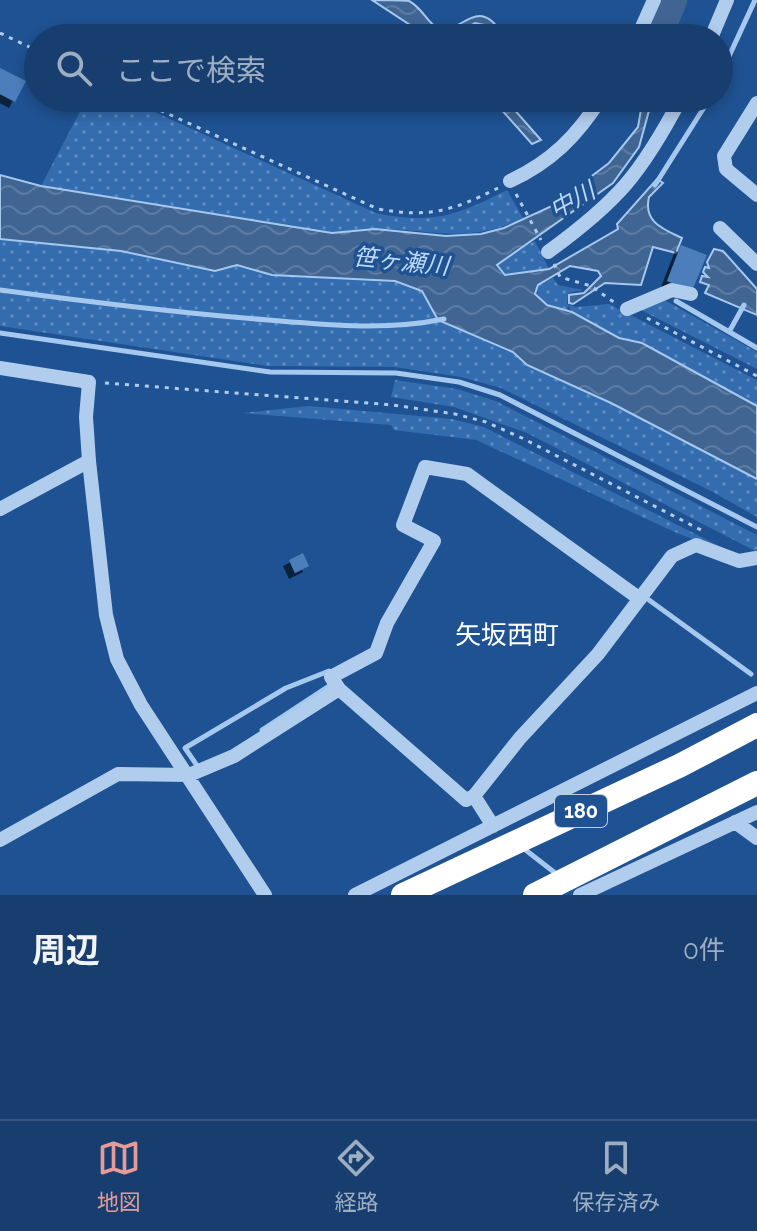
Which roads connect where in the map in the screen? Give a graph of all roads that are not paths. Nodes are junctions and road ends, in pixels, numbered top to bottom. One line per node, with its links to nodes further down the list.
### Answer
1 (654, 0): 3 (street)
2 (727, 0): 4 (street)
3 (643, 24)
4 (717, 24)
5 (757, 103): 9 (street)
6 (590, 112): 8 (street)
7 (673, 112): 11 (street)
8 (511, 184)
9 (757, 195)
10 (720, 228): 12 (street)
11 (547, 249)
12 (757, 264)
13 (691, 294): 14 (street)
14 (627, 309)
15 (0, 368): 16 (street)
16 (89, 461): 17 (street); 23 (street)
17 (0, 509)
18 (756, 558): 19 (street)
19 (640, 599): 20 (street); 25 (street)
20 (339, 689): 23 (street); 25 (street)
21 (757, 693): 28 (street)
22 (757, 725): 34 (highway, 180)
23 (189, 775): 30 (street); 32 (street)
24 (757, 783): 35 (highway, 180)
25 (474, 796): 28 (street)
26 (757, 812): 27 (street)
27 (735, 822): 29 (street); 31 (street)
28 (493, 826): 33 (street)
29 (757, 838)
30 (0, 840)
31 (599, 891): 36 (street)
32 (265, 895)
33 (355, 895)
34 (403, 895)
35 (535, 895)
36 (580, 895)

